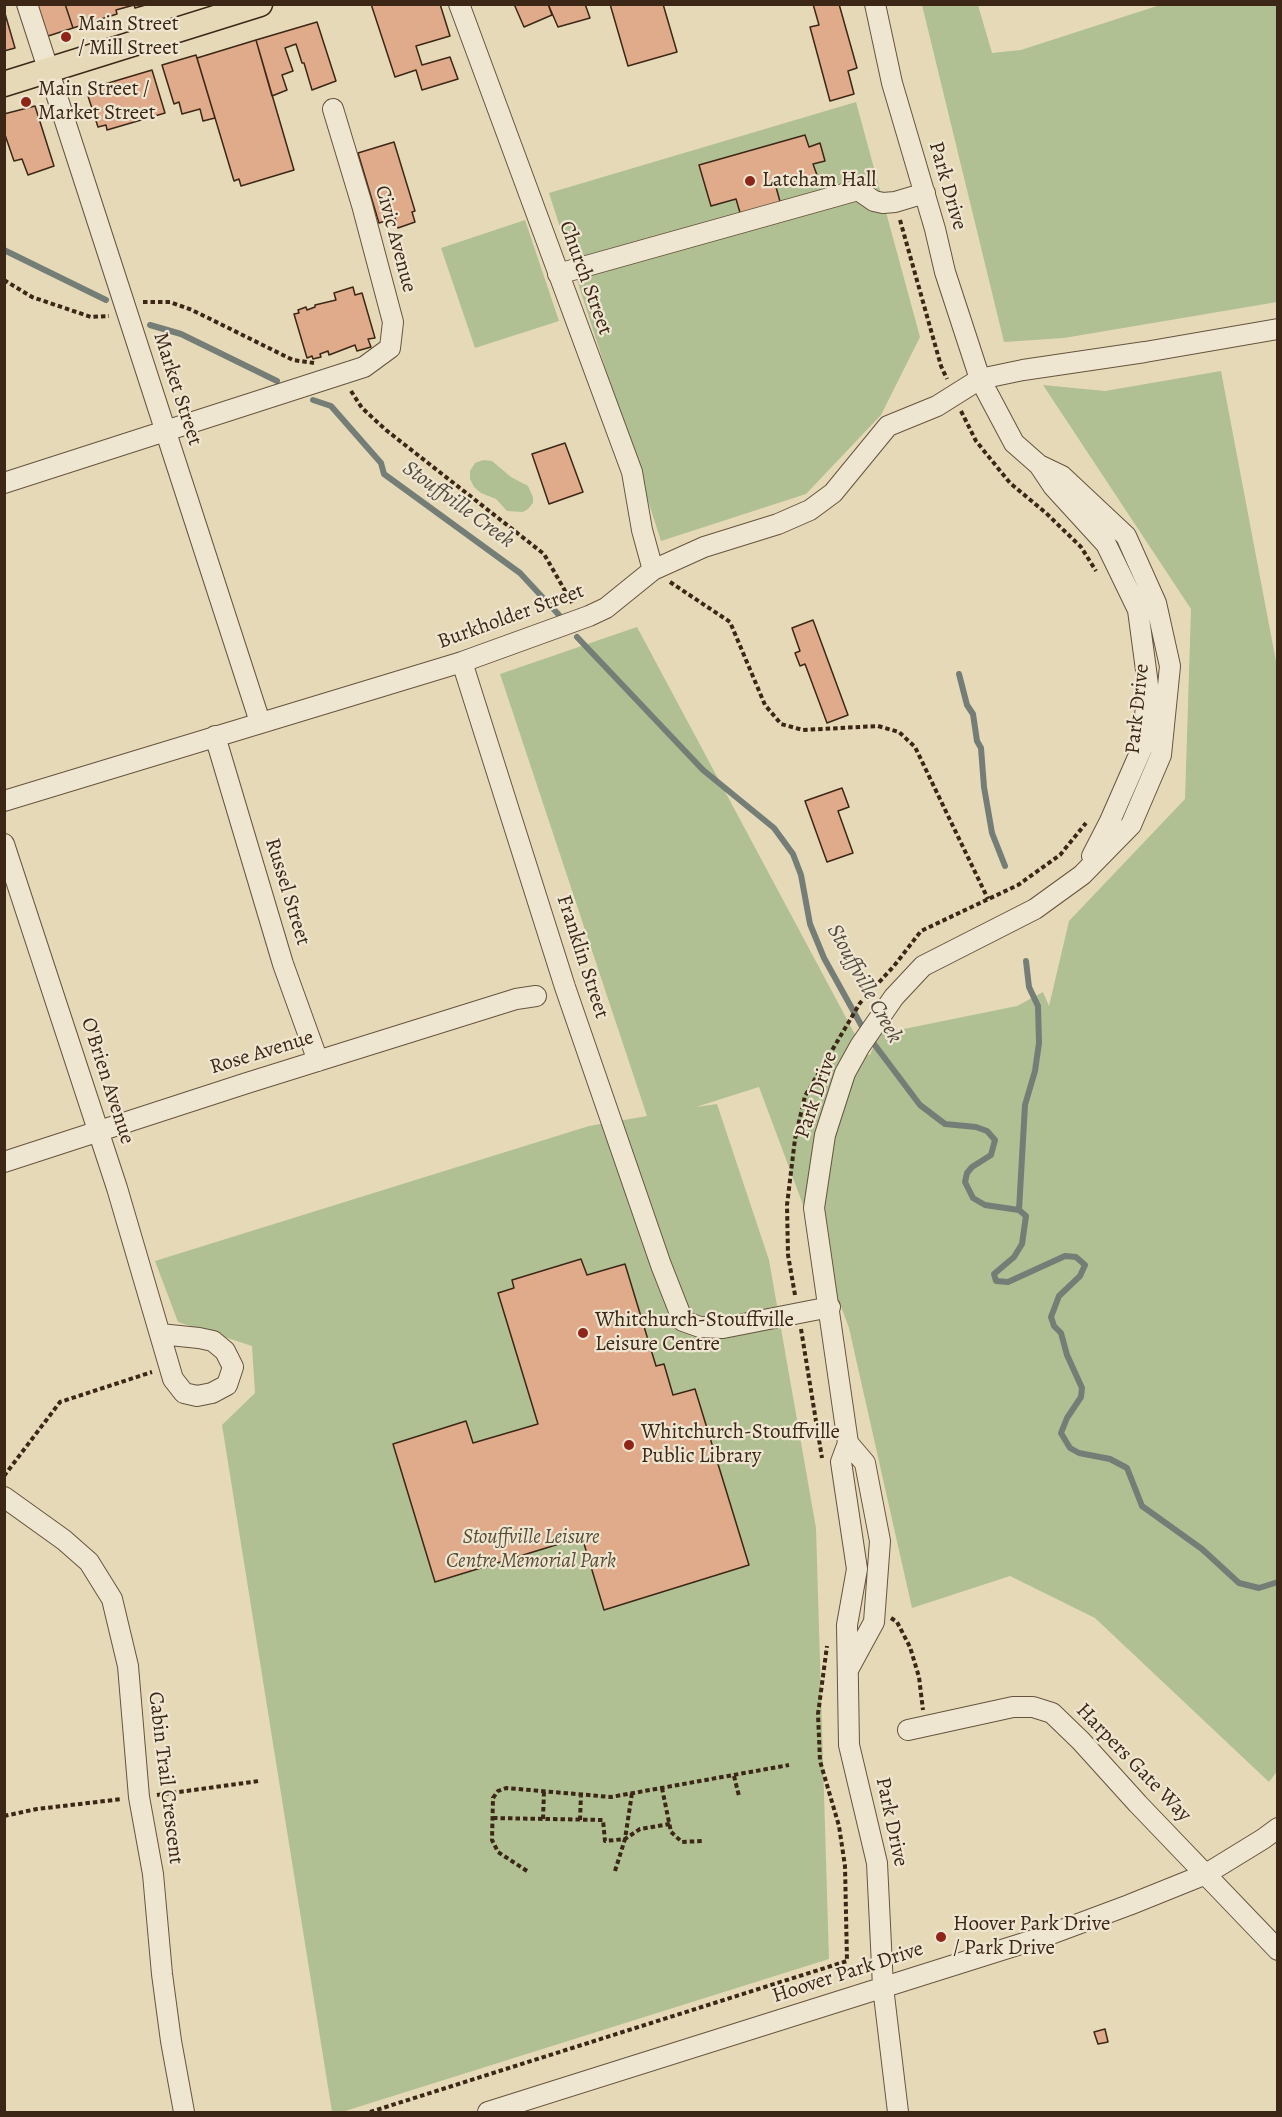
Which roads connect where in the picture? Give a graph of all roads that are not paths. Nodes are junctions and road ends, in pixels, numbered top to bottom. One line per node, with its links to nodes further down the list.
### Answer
1 (27, 4): 5 (street, Market Street)
2 (260, 4): 5 (main road)
3 (459, 4): 9 (street, Church Street)
4 (875, 4): 8 (street, Park Drive)
5 (48, 70): 6 (main road); 12 (street, Market Street)
6 (4, 84)
7 (333, 109): 12 (street, Civic Avenue)
8 (925, 193): 9 (street); 11 (street, Park Drive)
9 (558, 274): 14 (street, Church Street)
10 (1278, 329): 11 (street)
11 (980, 379): 14 (street, Burkholder Street); 24 (street, Park Drive)
12 (166, 432): 13 (street, Civic Avenue); 16 (street, Market Street)
13 (4, 483)
14 (653, 570): 15 (street, Burkholder Street)
15 (462, 662): 16 (street, Burkholder Street); 24 (street, Franklin Street)
16 (260, 722): 17 (street, Burkholder Street)
17 (214, 736): 18 (street, Burkholder Street); 21 (street, Russel Street)
18 (4, 801)
19 (4, 844): 22 (street, O'Brien Avenue)
20 (536, 996): 21 (street, Rose Avenue)
21 (318, 1061): 22 (street, Rose Avenue)
22 (98, 1131): 23 (street, Rose Avenue); 25 (street, O'Brien Avenue)
23 (4, 1162)
24 (830, 1307): 26 (street, Park Drive)
25 (160, 1334): 25 (street, O'Brien Avenue)
26 (848, 1443): 28 (street, Park Drive); 28 (street, Park Drive)
27 (4, 1497): 34 (street, Cabin Trail Crescent)
28 (849, 1668): 33 (street, Park Drive)
29 (917, 1728): 31 (street, Harpers Gate Way)
30 (1278, 1828): 31 (street, Hoover Park Drive)
31 (1206, 1874): 32 (street, Harpers Gate Way); 33 (street, Hoover Park Drive)
32 (1278, 1950)
33 (883, 1987): 35 (street, Hoover Park Drive); 36 (street, Park Drive)
34 (184, 2112)
35 (488, 2112)
36 (898, 2112)

